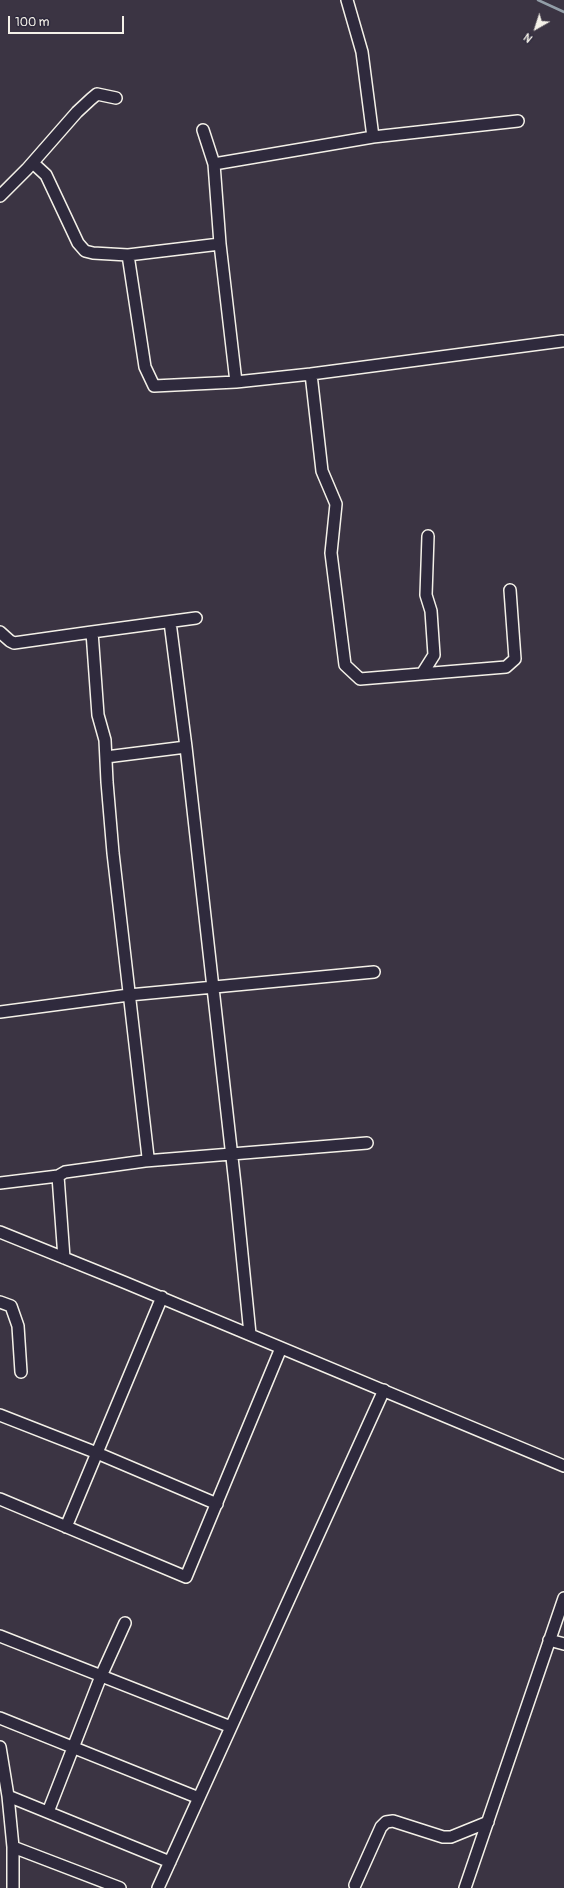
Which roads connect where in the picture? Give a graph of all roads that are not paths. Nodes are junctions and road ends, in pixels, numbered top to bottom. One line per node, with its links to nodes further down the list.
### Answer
1 (347, 0): 5 (street)
2 (116, 98): 6 (street)
3 (518, 121): 5 (street)
4 (203, 130): 7 (street)
5 (373, 137): 7 (street)
6 (33, 163): 8 (street); 10 (street)
7 (214, 164): 9 (street)
8 (0, 196)
9 (220, 244): 10 (street); 13 (street)
10 (128, 255): 13 (street)
11 (562, 341): 12 (street)
12 (311, 374): 13 (street); 20 (street)
13 (236, 382)
14 (428, 536): 20 (street)
15 (510, 590): 20 (street)
16 (196, 618): 17 (street)
17 (170, 622): 19 (street); 21 (street)
18 (0, 632): 19 (street)
19 (92, 632): 22 (street)
20 (422, 674)
21 (186, 747): 22 (street); 24 (street)
22 (106, 757): 25 (street)
23 (374, 972): 24 (street)
24 (212, 987): 25 (street); 28 (street)
25 (129, 995): 26 (street); 29 (street)
26 (0, 1012)
27 (367, 1143): 28 (street)
28 (231, 1155): 29 (street); 36 (street)
29 (145, 1161): 30 (street)
30 (58, 1176): 31 (street); 33 (street)
31 (0, 1182)
32 (0, 1232): 33 (street)
33 (64, 1258): 34 (street)
34 (162, 1297): 36 (street); 41 (street)
35 (0, 1302): 38 (street)
36 (250, 1334): 37 (street)
37 (281, 1348): 39 (street); 44 (street)
38 (21, 1372)
39 (384, 1390): 42 (street); 53 (street)
40 (0, 1415): 41 (street)
41 (97, 1453): 44 (street); 45 (street)
42 (564, 1466)
43 (0, 1499): 45 (street)
44 (217, 1504): 45 (street)
45 (66, 1527)
46 (564, 1598): 49 (street)
47 (125, 1623): 51 (street)
48 (0, 1636): 51 (street)
49 (549, 1640): 50 (street); 59 (street)
50 (564, 1644)
51 (101, 1676): 53 (street); 55 (street)
52 (0, 1718): 55 (street)
53 (231, 1727): 57 (street)
54 (0, 1747): 56 (street)
55 (74, 1747): 57 (street); 58 (street)
56 (8, 1796): 58 (street); 60 (street)
57 (199, 1798): 61 (street)
58 (48, 1812): 61 (street)
59 (488, 1822): 62 (street); 66 (street)
60 (13, 1847): 63 (street); 64 (street)
61 (170, 1862): 65 (street)
62 (355, 1885)
63 (13, 1888)
64 (120, 1888)
65 (158, 1888)
66 (465, 1888)

